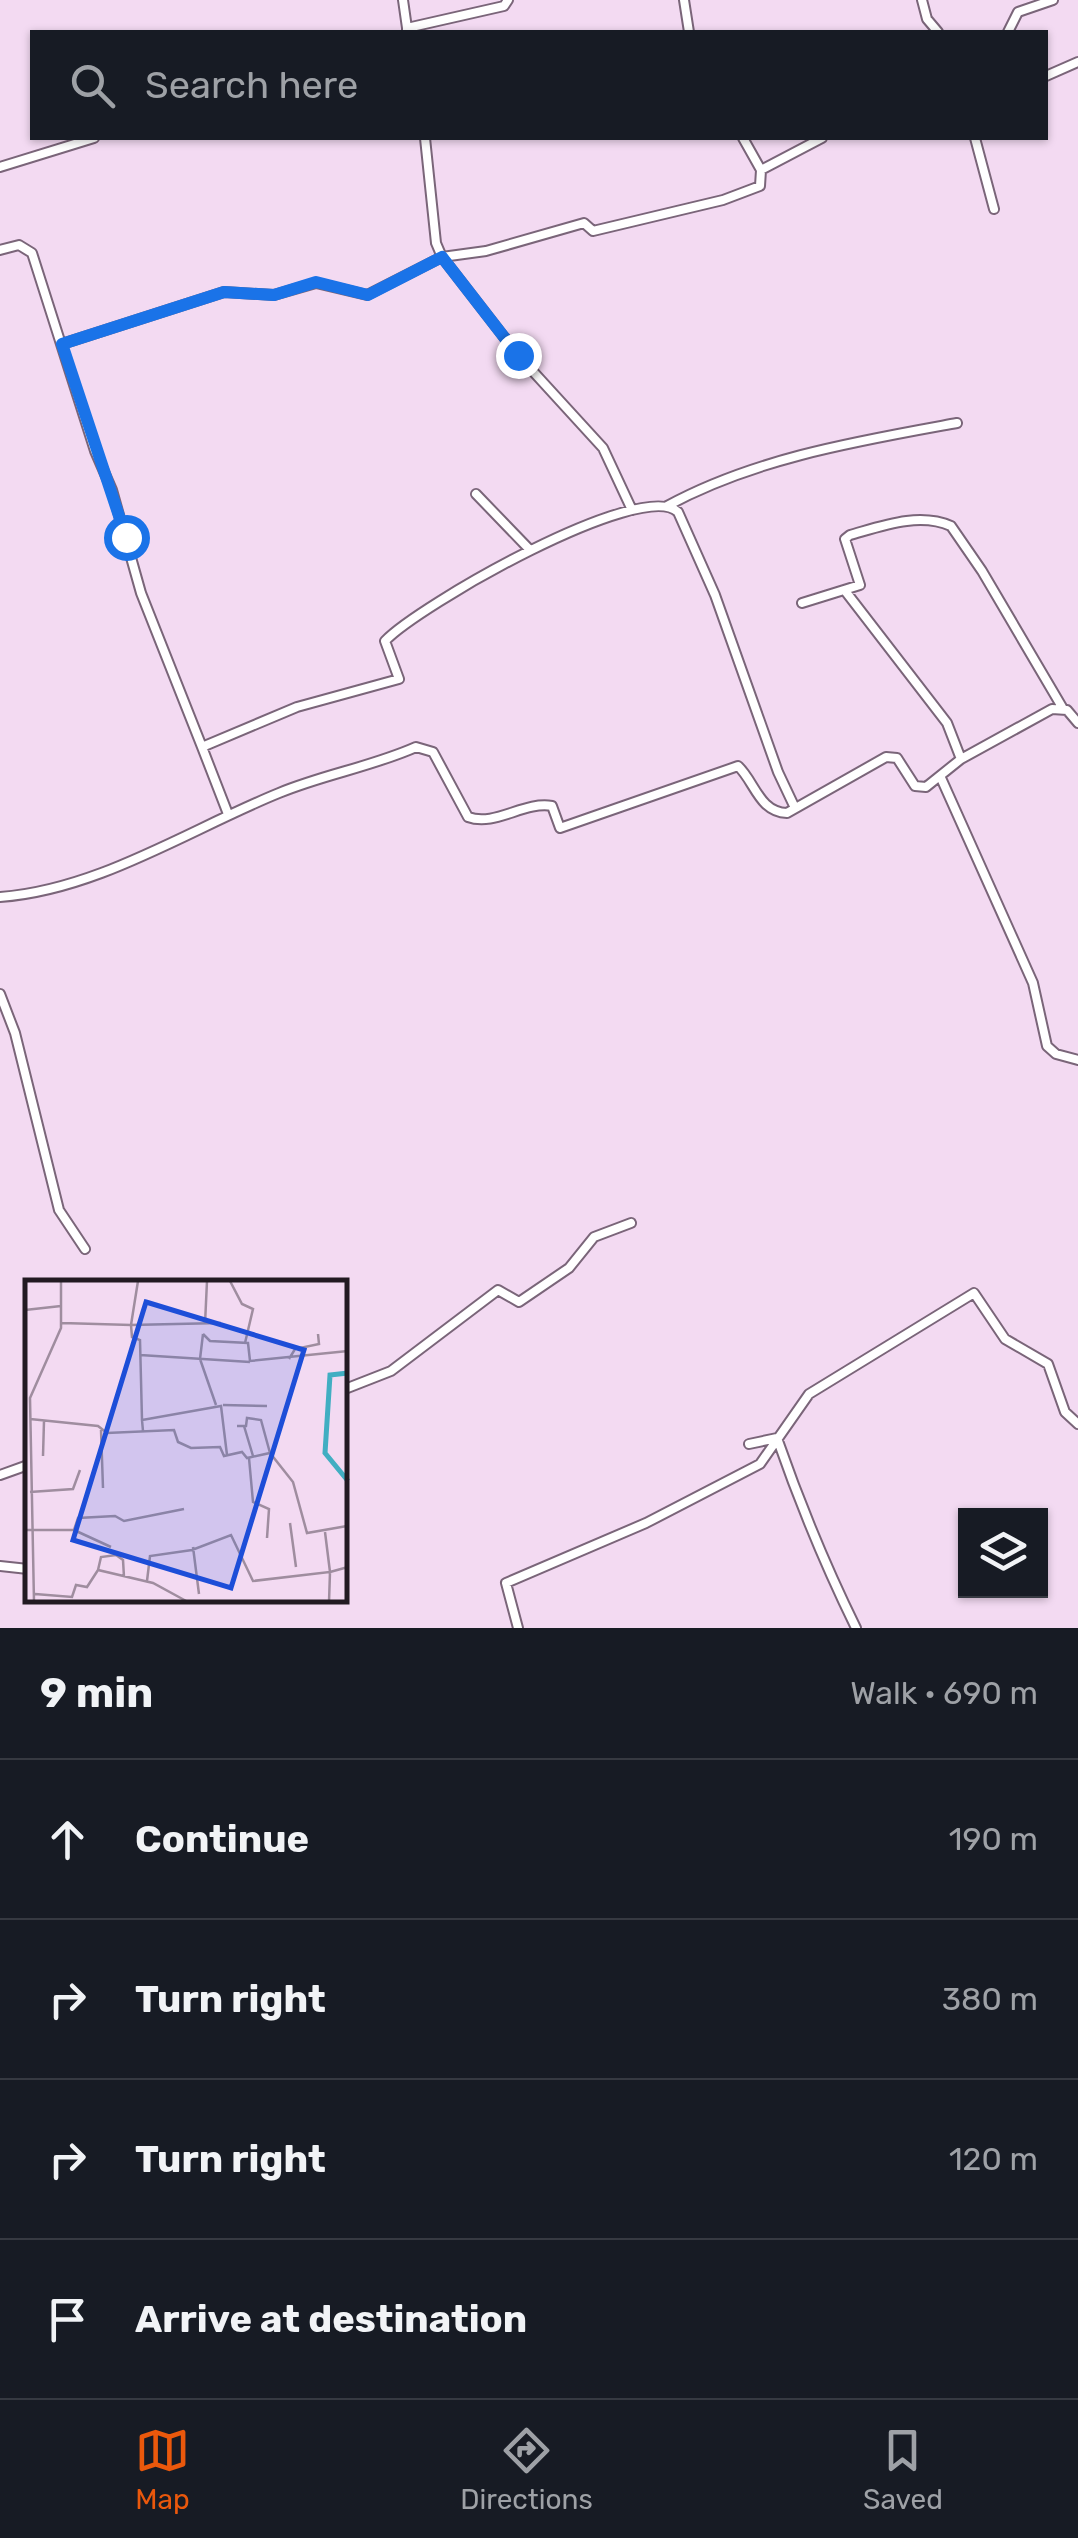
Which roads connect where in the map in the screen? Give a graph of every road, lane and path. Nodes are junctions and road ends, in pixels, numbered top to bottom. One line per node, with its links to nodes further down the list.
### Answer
1 (403, 0): 6 (street)
2 (508, 0): 6 (street)
3 (684, 0): 7 (street)
4 (922, 0): 8 (street)
5 (1054, 0): 9 (street)
6 (407, 30)
7 (689, 30)
8 (936, 30)
9 (1009, 30)
10 (1078, 62): 11 (street)
11 (1048, 75)
12 (88, 140): 17 (street)
13 (425, 140): 21 (street)
14 (743, 140): 18 (street)
15 (818, 140): 18 (street)
16 (975, 140): 19 (street)
17 (0, 167)
18 (761, 170): 21 (street)
19 (994, 209)
20 (0, 250): 22 (street)
21 (442, 257): 22 (street); 26 (street)
22 (62, 344): 32 (street)
23 (957, 423): 25 (street)
24 (476, 494): 27 (street)
25 (667, 506): 26 (street); 35 (street)
26 (632, 510): 27 (street)
27 (530, 550): 32 (street)
28 (846, 592): 29 (street); 30 (street); 33 (street)
29 (802, 604)
30 (1062, 708): 31 (street); 33 (street)
31 (1078, 723)
32 (202, 747): 36 (street)
33 (961, 759): 34 (street)
34 (941, 778): 35 (street); 39 (street)
35 (796, 808): 36 (street)
36 (228, 814): 37 (street)
37 (0, 897)
38 (0, 994): 41 (street)
39 (1078, 1060)
40 (631, 1223): 42 (street)
41 (85, 1248)
42 (348, 1388)
43 (1078, 1424): 44 (street)
44 (777, 1439): 45 (street); 50 (street); 51 (street)
45 (749, 1444)
46 (25, 1466): 47 (street)
47 (0, 1475)
48 (0, 1566): 49 (street)
49 (25, 1569)
50 (518, 1628)
51 (856, 1628)

